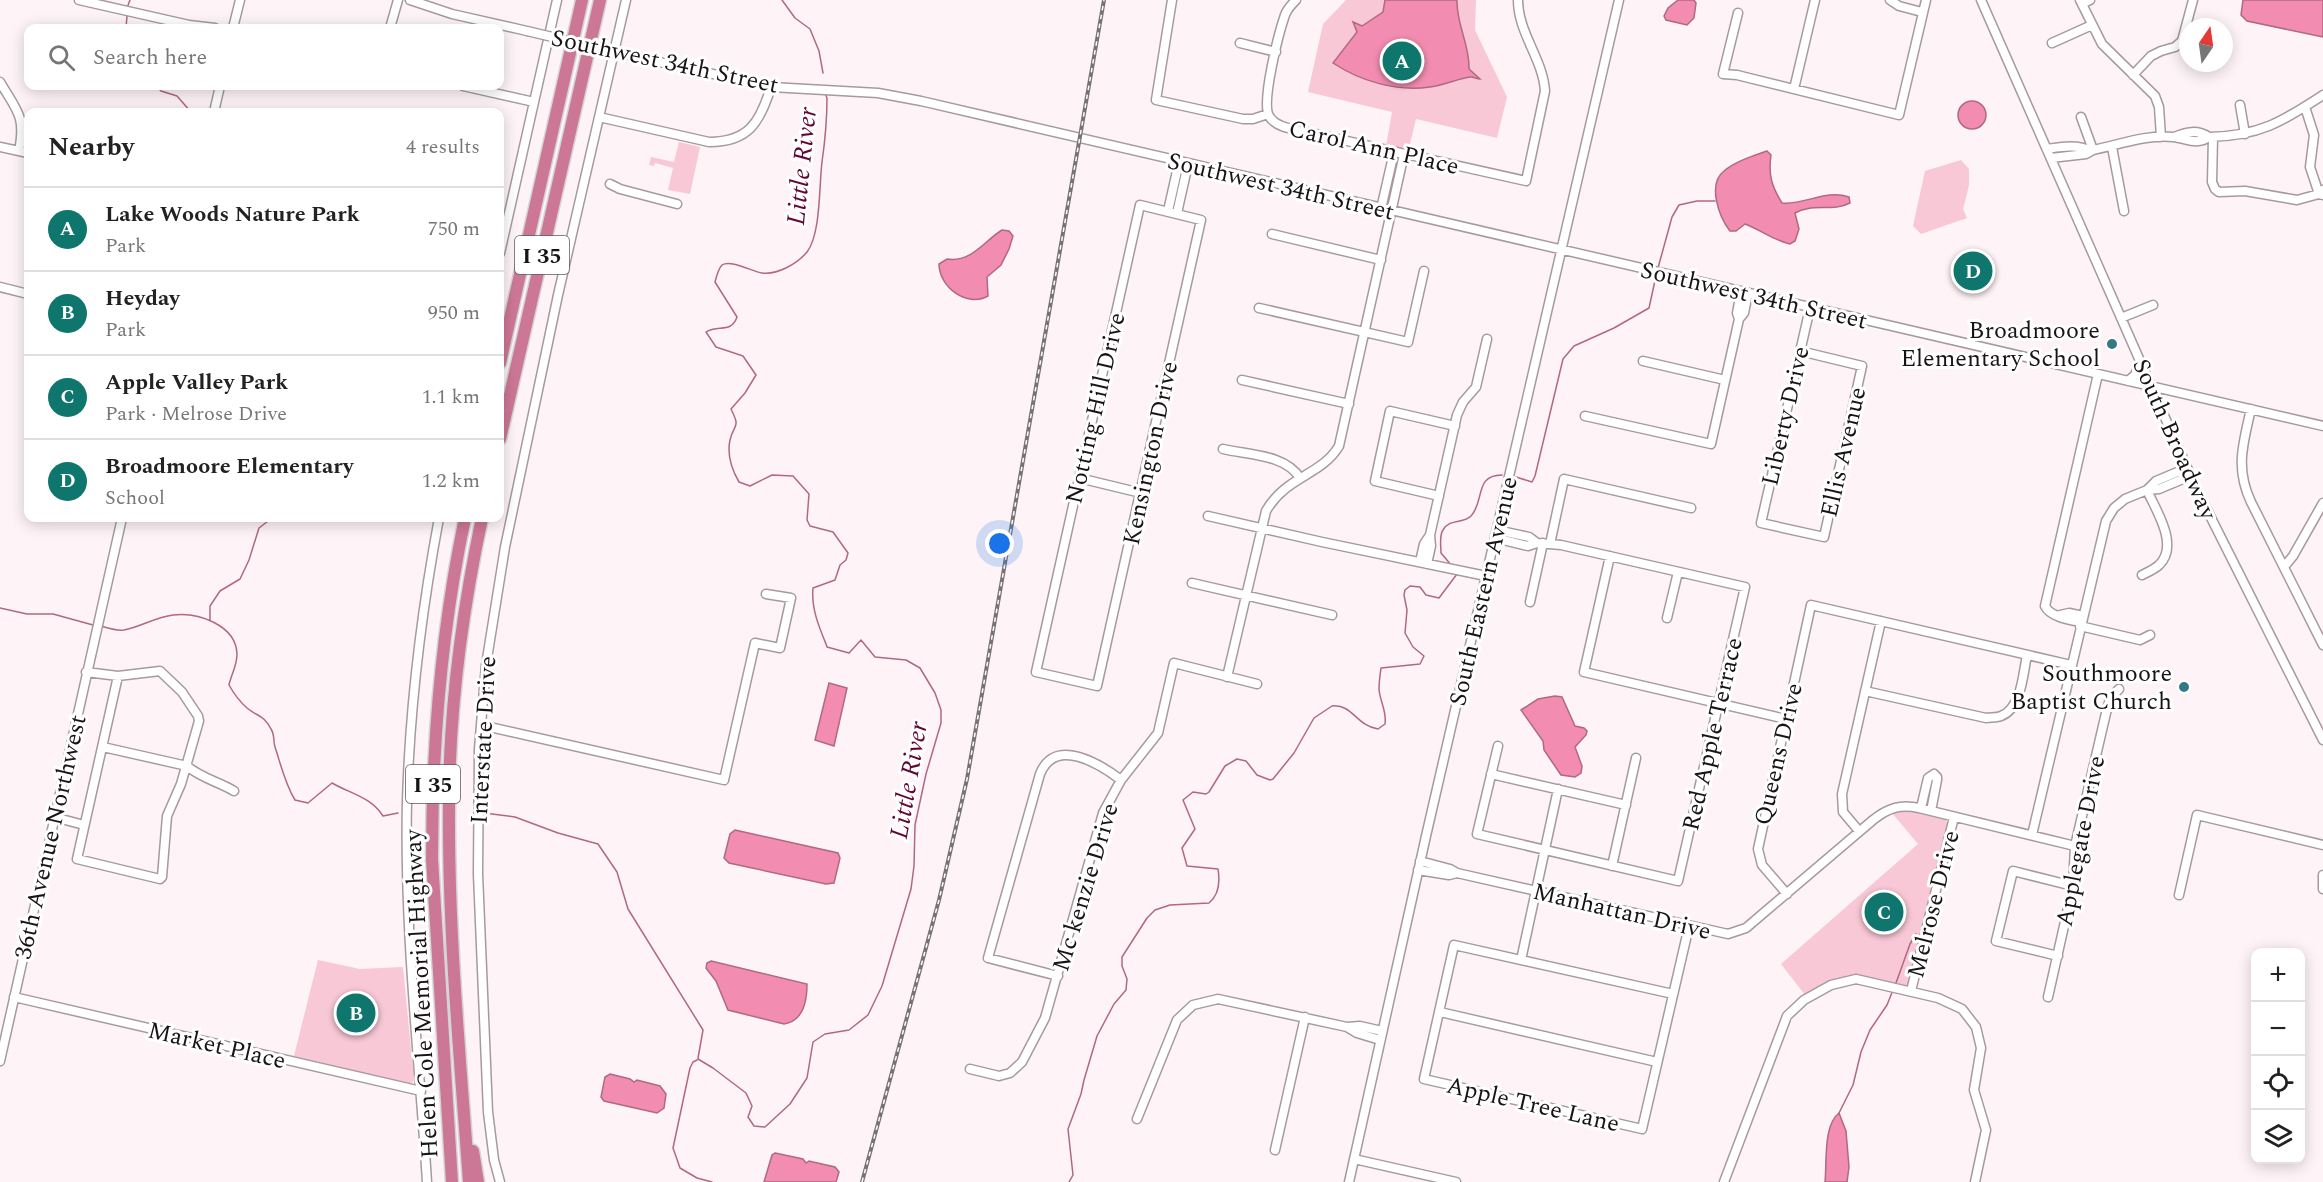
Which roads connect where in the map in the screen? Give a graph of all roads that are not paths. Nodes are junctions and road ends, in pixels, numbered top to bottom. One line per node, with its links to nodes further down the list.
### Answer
1 (79, 0): 21 (street)
2 (240, 0): 22 (street)
3 (398, 0): 23 (street)
4 (410, 0): 24 (street, Southwest 34th Street, bridge)
5 (557, 0): 37 (street)
6 (582, 0): 79 (highway, I 35)
7 (600, 0): 91 (highway, I 35)
8 (626, 0): 42 (street, Interstate Drive)
9 (1172, 0): 41 (street, Carol Ann Place)
10 (1296, 0): 29 (street)
11 (1518, 0): 54 (street, Carol Ann Place)
12 (1619, 0): 67 (street, South Eastern Avenue)
13 (1815, 0): 33 (street)
14 (1890, 0): 20 (street)
15 (1926, 0): 20 (street)
16 (1981, 0): 49 (street, South Broadway)
17 (2193, 0): 30 (street)
18 (2084, 1): 25 (street)
19 (1738, 12): 33 (street)
20 (1922, 12): 33 (street)
21 (180, 24)
22 (234, 24)
23 (391, 24)
24 (496, 24)
25 (2092, 25): 28 (street); 30 (street)
26 (504, 26): 32 (street, Southwest 34th Street, bridge)
27 (1240, 43): 29 (street)
28 (2052, 43)
29 (1276, 52): 41 (street)
30 (2133, 75): 45 (street)
31 (0, 82): 50 (street)
32 (771, 87): 42 (street); 56 (street, Southwest 34th Street)
33 (1794, 89)
34 (219, 90): 40 (street)
35 (481, 90): 37 (street)
36 (2323, 95): 39 (street)
37 (534, 102): 66 (street)
38 (2240, 105): 44 (street)
39 (2305, 107): 44 (street); 58 (street)
40 (215, 108)
41 (1268, 114): 53 (street, Carol Ann Place)
42 (599, 117): 139 (street, Interstate Drive)
43 (2081, 117): 51 (street)
44 (2245, 134): 46 (street)
45 (2161, 137): 46 (street); 48 (street)
46 (2211, 137): 58 (street)
47 (0, 147): 50 (street)
48 (2112, 147): 51 (street); 61 (street)
49 (2047, 150): 51 (street); 55 (street, South Broadway)
50 (19, 151): 52 (street)
51 (2092, 151): 55 (street)
52 (24, 152)
53 (1394, 152): 54 (street, Carol Ann Place); 60 (street)
54 (1404, 154): 63 (street)
55 (2051, 158): 76 (street, South Broadway)
56 (1183, 163): 60 (street, Southwest 34th Street); 62 (street)
57 (610, 184): 59 (street)
58 (2322, 193)
59 (677, 204)
60 (1381, 209): 63 (street, Southwest 34th Street)
61 (2124, 211)
62 (1172, 212): 64 (street, Notting Hill Drive); 96 (street, Notting Hill Drive)
63 (1392, 212): 67 (street, Southwest 34th Street); 68 (street)
64 (1201, 220): 99 (street, Kensington Drive)
65 (1272, 234): 68 (street)
66 (504, 235)
67 (1562, 250): 72 (street, Southwest 34th Street); 109 (street, South Eastern Avenue)
68 (1381, 260): 77 (street)
69 (1424, 271): 77 (street)
70 (0, 287): 71 (street)
71 (24, 293)
72 (1745, 293): 75 (street, Southwest 34th Street); 85 (street)
73 (2152, 304): 76 (street)
74 (1259, 308): 77 (street)
75 (1810, 308): 80 (street, Liberty Drive); 83 (street, Southwest 34th Street)
76 (2121, 318): 82 (street, South Broadway)
77 (1365, 332): 88 (street)
78 (1487, 339): 92 (street)
79 (504, 345)
80 (1800, 351): 110 (street, Ellis Avenue); 110 (street, Liberty Drive)
81 (1643, 361): 85 (street)
82 (2140, 362): 86 (street); 87 (street, South Broadway)
83 (2098, 374): 86 (street, Southwest 34th Street); 125 (street)
84 (1242, 380): 88 (street)
85 (1725, 380): 90 (street)
86 (2127, 381): 87 (street, Southwest 34th Street)
87 (2150, 386): 89 (street, Southwest 34th Street); 95 (street, South Broadway)
88 (1349, 404): 97 (street)
89 (2251, 409): 93 (street, Southwest 34th Street); 114 (street)
90 (1585, 416)
91 (504, 421)
92 (1455, 426): 100 (street); 100 (street)
93 (2323, 426)
94 (1223, 448): 97 (street)
95 (2188, 472): 98 (street); 140 (street, South Broadway)
96 (1079, 478): 99 (street); 134 (street, Notting Hill Drive)
97 (1300, 478): 108 (street)
98 (2147, 490): 116 (street); 125 (street)
99 (1141, 493): 134 (street, Kensington Drive)
100 (1439, 496): 113 (street)
101 (2323, 503): 114 (street)
102 (1692, 507): 111 (street)
103 (1208, 516): 108 (street)
104 (121, 522): 130 (street, 36th Avenue Northwest)
105 (438, 522): 182 (street)
106 (464, 522): 188 (highway, Helen Cole Memorial Highway / I 35)
107 (481, 522): 183 (highway, Helen Cole Memorial Highway / I 35)
108 (1261, 528): 113 (street); 120 (street)
109 (1496, 534): 111 (street); 117 (street, South Eastern Avenue)
110 (1824, 537)
111 (1543, 543): 112 (street); 121 (street)
112 (1610, 556): 115 (street); 137 (street)
113 (1424, 563): 117 (street)
114 (2284, 567): 127 (street)
115 (1678, 572): 123 (street); 137 (street, Red Apple Terrace)
116 (2142, 575)
117 (1486, 576): 158 (street, South Eastern Avenue)
118 (1192, 583): 120 (street)
119 (766, 594): 139 (street)
120 (1246, 595): 122 (street); 132 (street)
121 (1530, 602)
122 (1332, 615)
123 (1667, 618)
124 (1881, 621): 128 (street); 136 (street); 138 (street, Queens Drive)
125 (2081, 621): 126 (street); 129 (street)
126 (2150, 635)
127 (2322, 642)
128 (2027, 655): 129 (street); 136 (street)
129 (2072, 665): 154 (street)
130 (86, 672): 131 (street); 150 (street, 36th Avenue Northwest)
131 (118, 676): 142 (street); 144 (street)
132 (1227, 677): 133 (street); 146 (street, Mc kenzie Drive)
133 (1257, 684)
134 (1097, 686)
135 (2119, 689): 156 (street, Applegate Drive)
136 (1865, 691): 153 (street)
137 (1718, 703): 138 (street); 159 (street, Red Apple Terrace)
138 (1786, 719): 164 (street, Queens Drive)
139 (481, 725): 191 (street, Interstate Drive)
140 (2323, 740)
141 (1498, 746): 145 (street)
142 (103, 747): 144 (street); 152 (street)
143 (1636, 758): 149 (street)
144 (187, 766): 148 (street); 152 (street)
145 (1491, 774): 147 (street); 157 (street)
146 (1121, 780): 169 (street, Mc kenzie Drive); 169 (street)
147 (1558, 789): 149 (street); 157 (street)
148 (234, 791)
149 (1626, 805): 159 (street)
150 (54, 817): 152 (street); 172 (street, 36th Avenue Northwest)
151 (1954, 817): 153 (street, Manhattan Drive); 154 (street, Manhattan Drive); 170 (street, Melrose Drive)
152 (84, 825)
153 (1859, 831): 164 (street, Manhattan Drive)
154 (2032, 836): 156 (street, Manhattan Drive)
155 (2323, 845): 165 (street)
156 (2075, 846): 161 (street, Applegate Drive)
157 (1544, 850): 159 (street); 163 (street)
158 (1419, 865): 163 (street, Manhattan Drive); 177 (street, South Eastern Avenue)
159 (1612, 866)
160 (2323, 875): 162 (street)
161 (2073, 886): 167 (street, Applegate Drive); 167 (street)
162 (2323, 889)
163 (1535, 891): 166 (street, Manhattan Drive); 168 (street)
164 (1787, 894): 166 (street, Manhattan Drive)
165 (2179, 895)
166 (1689, 926): 171 (street)
167 (2058, 956): 173 (street, Applegate Drive)
168 (1521, 960): 171 (street); 174 (street)
169 (1058, 976): 181 (street, Mc kenzie Drive)
170 (1911, 992): 194 (street); 195 (street)
171 (1673, 994): 180 (street)
172 (14, 997): 179 (street, 36th Avenue Northwest); 182 (street, Market Place)
173 (2048, 997)
174 (1440, 1012): 180 (street); 180 (street, Apple Tree Lane)
175 (1305, 1017): 176 (street); 184 (street); 185 (street)
176 (1347, 1027): 177 (street); 178 (street)
177 (1382, 1031): 178 (street, South Eastern Avenue)
178 (1380, 1040): 186 (street, South Eastern Avenue)
179 (0, 1061)
180 (1657, 1062)
181 (970, 1069)
182 (421, 1091): 187 (street)
183 (463, 1092): 189 (highway, Helen Cole Memorial Highway / I 35); 190 (highway)
184 (1137, 1119)
185 (1275, 1150)
186 (1354, 1159): 192 (street, South Eastern Avenue); 193 (street)
187 (427, 1182)
188 (452, 1182)
189 (469, 1182)
190 (478, 1182)
191 (500, 1182)
192 (1349, 1182)
193 (1456, 1182)
194 (1724, 1182)
195 (1975, 1182)

